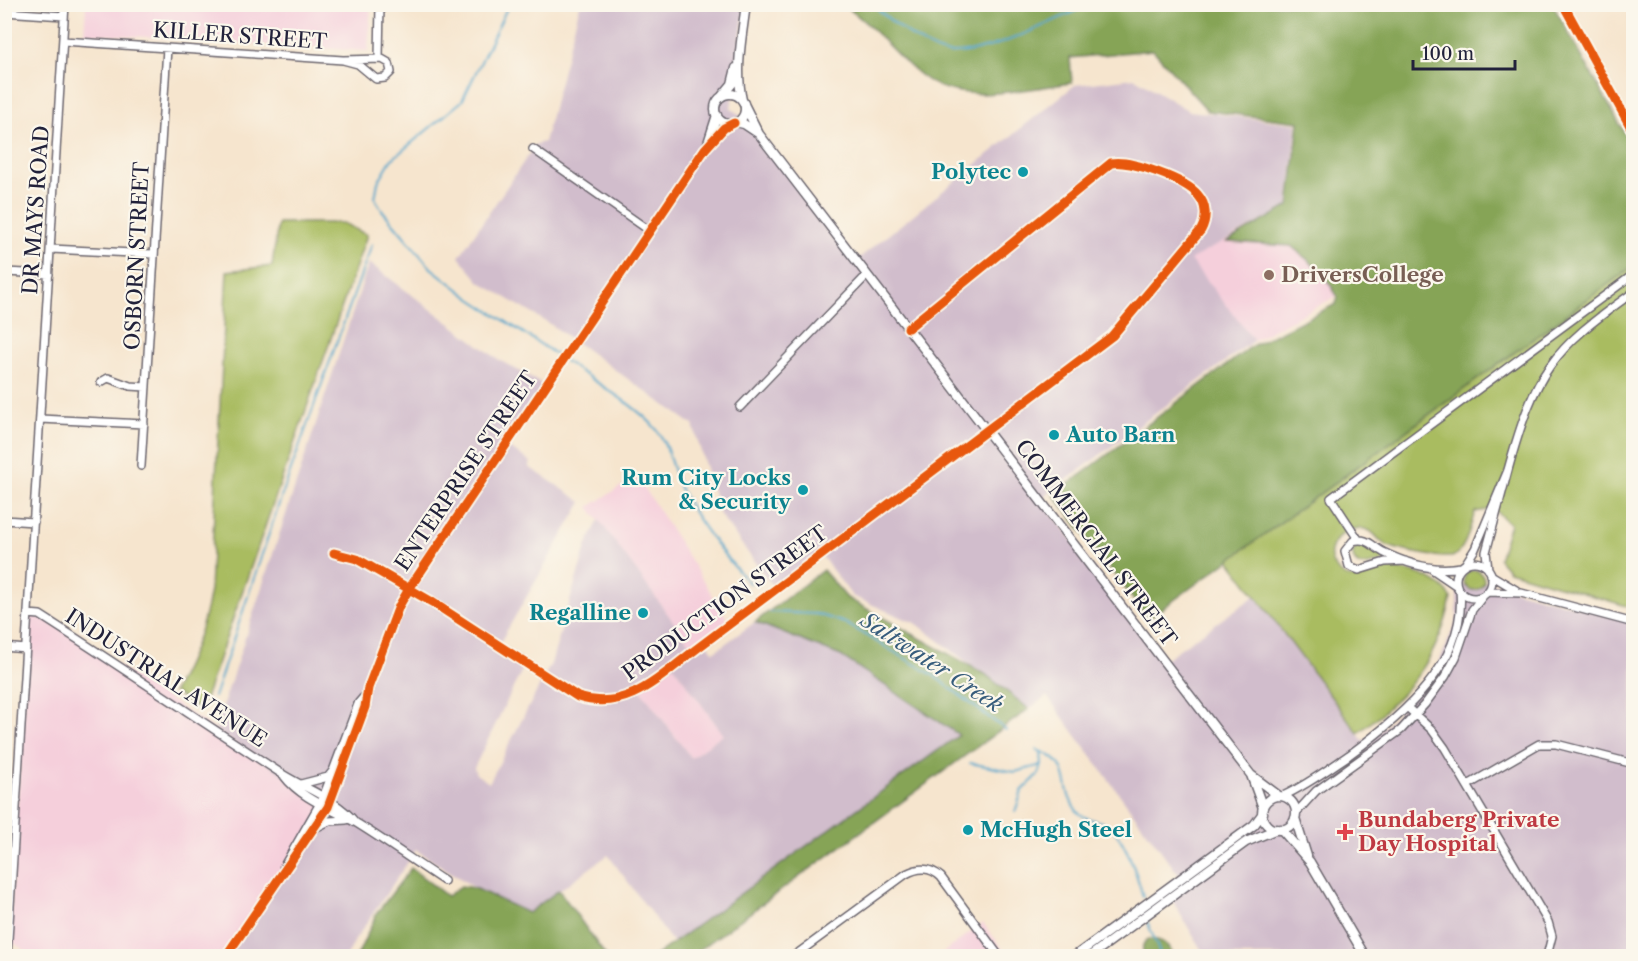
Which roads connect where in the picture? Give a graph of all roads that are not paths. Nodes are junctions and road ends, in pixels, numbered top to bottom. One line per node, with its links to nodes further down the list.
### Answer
1 (65, 4): 7 (street, DR MAYS ROAD)
2 (380, 4): 8 (street)
3 (385, 4): 8 (street)
4 (746, 4): 12 (street)
5 (1563, 4): 18 (street)
6 (4, 12): 7 (street)
7 (64, 16): 9 (street, DR MAYS ROAD)
8 (382, 16): 11 (street)
9 (63, 41): 10 (street, KILLER STREET); 23 (street, DR MAYS ROAD)
10 (167, 48): 13 (street, KILLER STREET); 24 (street, OSBORN STREET)
11 (379, 59): 13 (street, KILLER STREET); 13 (street)
12 (740, 59): 14 (street); 15 (street)
13 (343, 60)
14 (722, 97): 15 (street); 16 (street)
15 (743, 102): 17 (street); 19 (street, COMMERCIAL STREET)
16 (717, 115): 17 (street); 21 (street, ENTERPRISE STREET)
17 (734, 123): 19 (street, COMMERCIAL STREET); 21 (street, ENTERPRISE STREET)
18 (1634, 133)
19 (759, 134): 28 (street, COMMERCIAL STREET)
20 (533, 149): 22 (street)
21 (705, 149): 22 (street, ENTERPRISE STREET)
22 (650, 231): 48 (street, ENTERPRISE STREET)
23 (51, 249): 24 (street); 26 (street, DR MAYS ROAD)
24 (153, 254): 32 (street, OSBORN STREET)
25 (4, 272): 26 (street)
26 (49, 274): 34 (street, DR MAYS ROAD)
27 (1634, 274): 41 (street)
28 (867, 275): 30 (street, COMMERCIAL STREET); 33 (street)
29 (1634, 292): 38 (street)
30 (908, 328): 36 (street, COMMERCIAL STREET); 36 (street, PRODUCTION STREET)
31 (100, 382): 32 (street)
32 (146, 387): 35 (street, OSBORN STREET)
33 (740, 407)
34 (40, 419): 35 (street); 40 (street, DR MAYS ROAD)
35 (144, 424): 37 (street, OSBORN STREET)
36 (988, 431): 48 (street, PRODUCTION STREET); 61 (street, COMMERCIAL STREET)
37 (141, 466)
38 (1508, 470): 44 (street); 46 (street)
39 (4, 520): 40 (street)
40 (34, 522): 51 (street, DR MAYS ROAD)
41 (1358, 539): 43 (street); 43 (street)
42 (334, 553): 48 (street, PRODUCTION STREET)
43 (1405, 561): 45 (street)
44 (1463, 565): 45 (street); 46 (street); 47 (street)
45 (1428, 568): 47 (street)
46 (1490, 572): 49 (street); 50 (street)
47 (1458, 588): 50 (street); 56 (street)
48 (409, 589): 55 (street, ENTERPRISE STREET)
49 (1521, 592): 50 (street); 52 (street)
50 (1485, 594): 57 (street)
51 (28, 614): 54 (street, DR MAYS ROAD); 60 (street, INDUSTRIAL AVENUE)
52 (1634, 622)
53 (4, 647): 54 (street)
54 (26, 649): 67 (street, DR MAYS ROAD)
55 (366, 695): 59 (street, ENTERPRISE STREET); 68 (street, ENTERPRISE STREET)
56 (1408, 708): 57 (street); 65 (street)
57 (1416, 715): 63 (street); 70 (street)
58 (1634, 764): 63 (street)
59 (333, 772): 62 (street); 68 (street, ENTERPRISE STREET)
60 (284, 775): 62 (street, INDUSTRIAL AVENUE); 64 (street, INDUSTRIAL AVENUE)
61 (1251, 775): 65 (street, COMMERCIAL STREET); 69 (street, COMMERCIAL STREET)
62 (299, 783): 68 (street, INDUSTRIAL AVENUE)
63 (1468, 785): 83 (street)
64 (305, 793): 68 (street, INDUSTRIAL AVENUE); 72 (street)
65 (1281, 796): 69 (street); 70 (street)
66 (4, 800): 67 (street)
67 (17, 801): 76 (street, DR MAYS ROAD)
68 (325, 803): 71 (street, INDUSTRIAL AVENUE); 72 (street, ENTERPRISE STREET)
69 (1263, 811): 73 (street); 80 (street)
70 (1296, 815): 73 (street); 74 (street)
71 (352, 821): 72 (street); 75 (street, INDUSTRIAL AVENUE)
72 (313, 824): 77 (street, ENTERPRISE STREET)
73 (1279, 829): 74 (street); 81 (street)
74 (1310, 862): 82 (street)
75 (444, 881)
76 (7, 957)
77 (226, 957)
78 (794, 957): 79 (street)
79 (999, 957)
80 (1075, 957)
81 (1090, 957)
82 (1365, 957)
83 (1546, 957)

